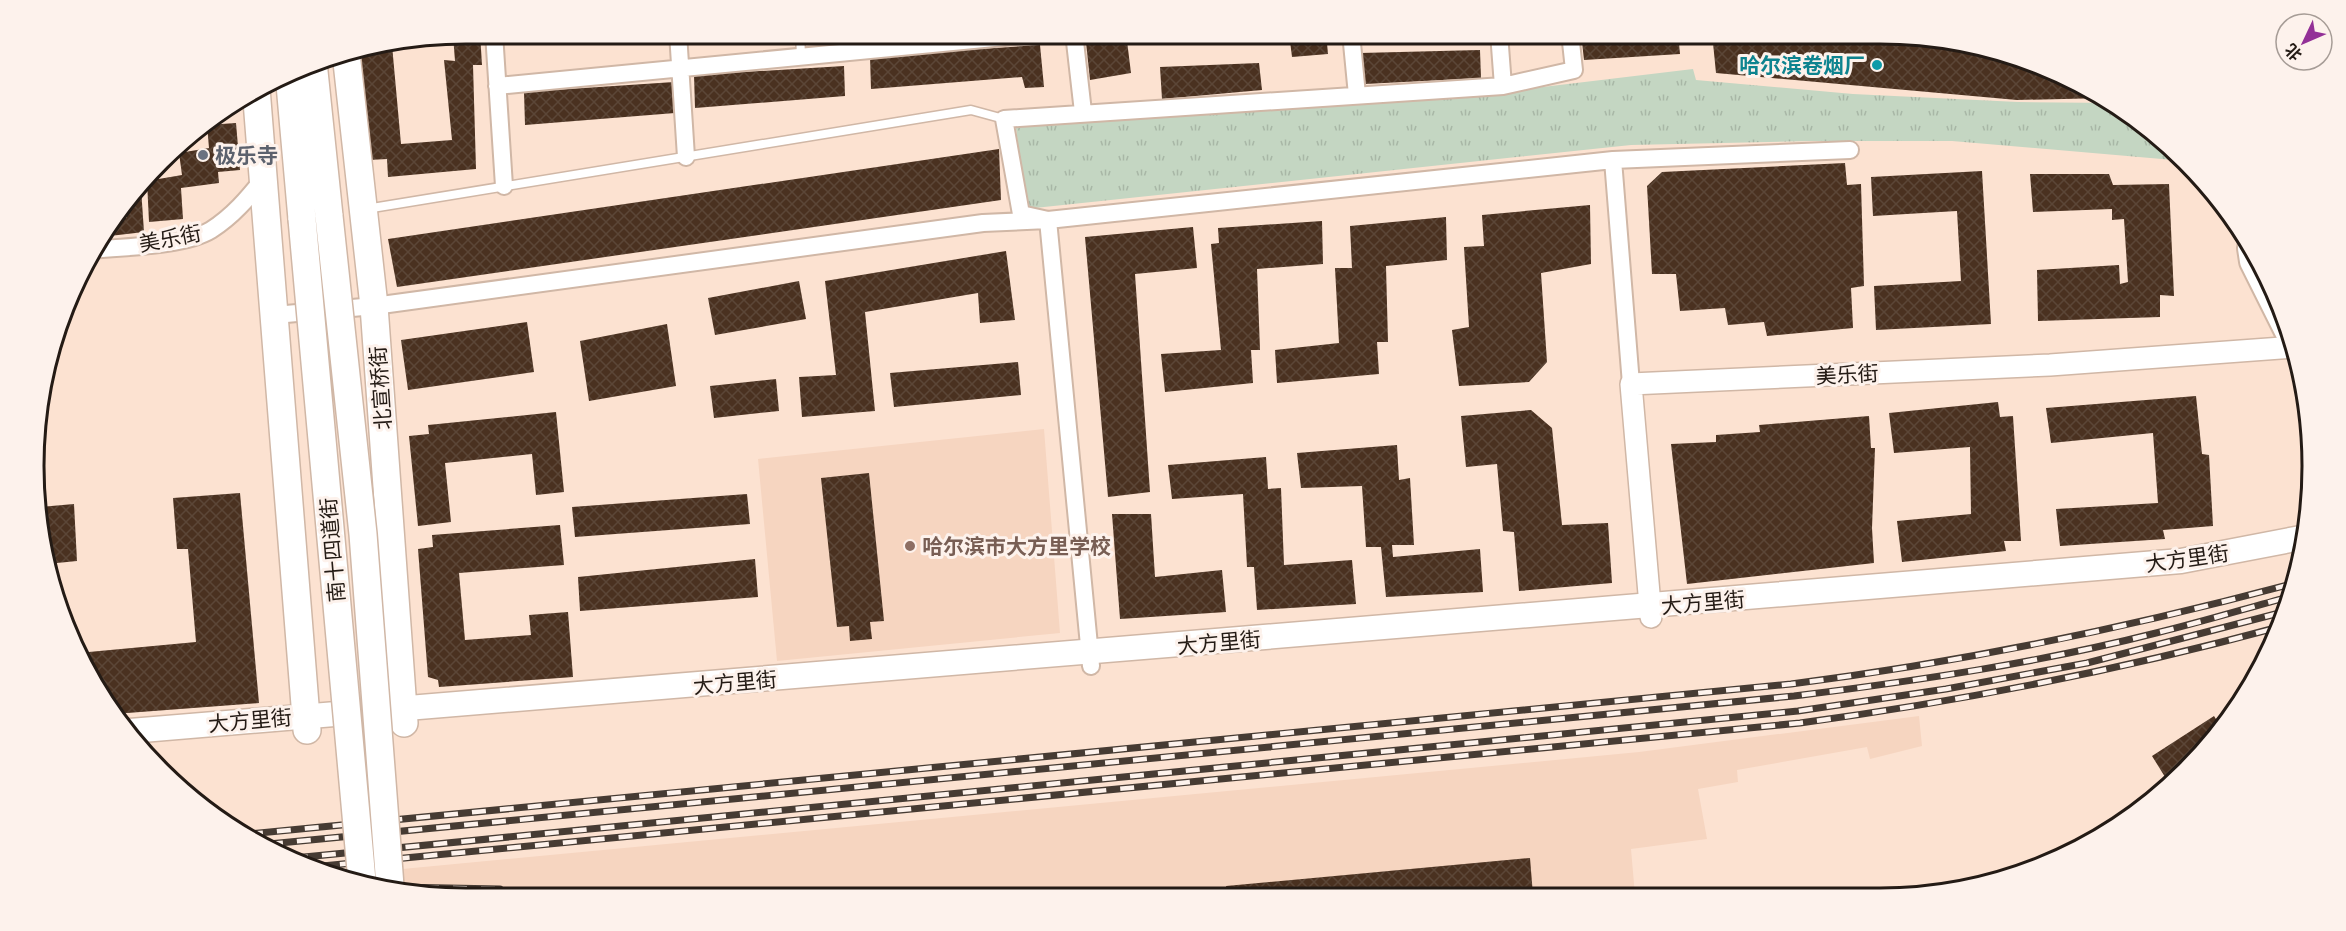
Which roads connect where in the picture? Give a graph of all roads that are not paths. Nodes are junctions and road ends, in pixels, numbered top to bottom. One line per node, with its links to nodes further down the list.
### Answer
1 (495, 44): 14 (street)
2 (679, 44): 11 (street)
3 (800, 44): 9 (lane)
4 (881, 44): 9 (street)
5 (1075, 44): 18 (street)
6 (1352, 44): 16 (street)
7 (1500, 44): 15 (street)
8 (1571, 44): 15 (street)
9 (801, 56): 11 (street)
10 (347, 61): 25 (main road, 北宣桥街)
11 (680, 67): 14 (street); 21 (street)
12 (314, 72): 41 (main road, bridge)
13 (290, 82): 40 (main road, 南十四道街, bridge)
14 (498, 86): 24 (street)
15 (1503, 86): 16 (street)
16 (1357, 95): 18 (street)
17 (257, 98): 23 (main road)
18 (1083, 112): 19 (street)
19 (1004, 119): 21 (lane); 26 (street)
20 (1850, 150): 22 (street)
21 (686, 156): 24 (lane)
22 (1613, 160): 26 (street); 31 (street)
23 (265, 177): 27 (street, 美乐街); 29 (main road)
24 (504, 186): 25 (lane)
25 (362, 210): 28 (main road, 北宣桥街)
26 (1048, 220): 28 (street); 35 (street)
27 (103, 249)
28 (374, 306): 29 (street); 36 (main road, 北宣桥街)
29 (275, 315): 37 (main road)
30 (2285, 348): 31 (street, 美乐街)
31 (1631, 384): 34 (street)
32 (2296, 539): 34 (main road, 大方里街)
33 (2294, 548): 34 (main road, 大方里街)
34 (1650, 612): 35 (main road, 大方里街)
35 (1090, 659): 36 (main road, 大方里街)
36 (404, 716): 37 (main road, 大方里街)
37 (307, 722): 38 (main road, 大方里街); 39 (main road, 大方里街)
38 (138, 731)
39 (147, 743)
40 (361, 874)
41 (390, 880)

